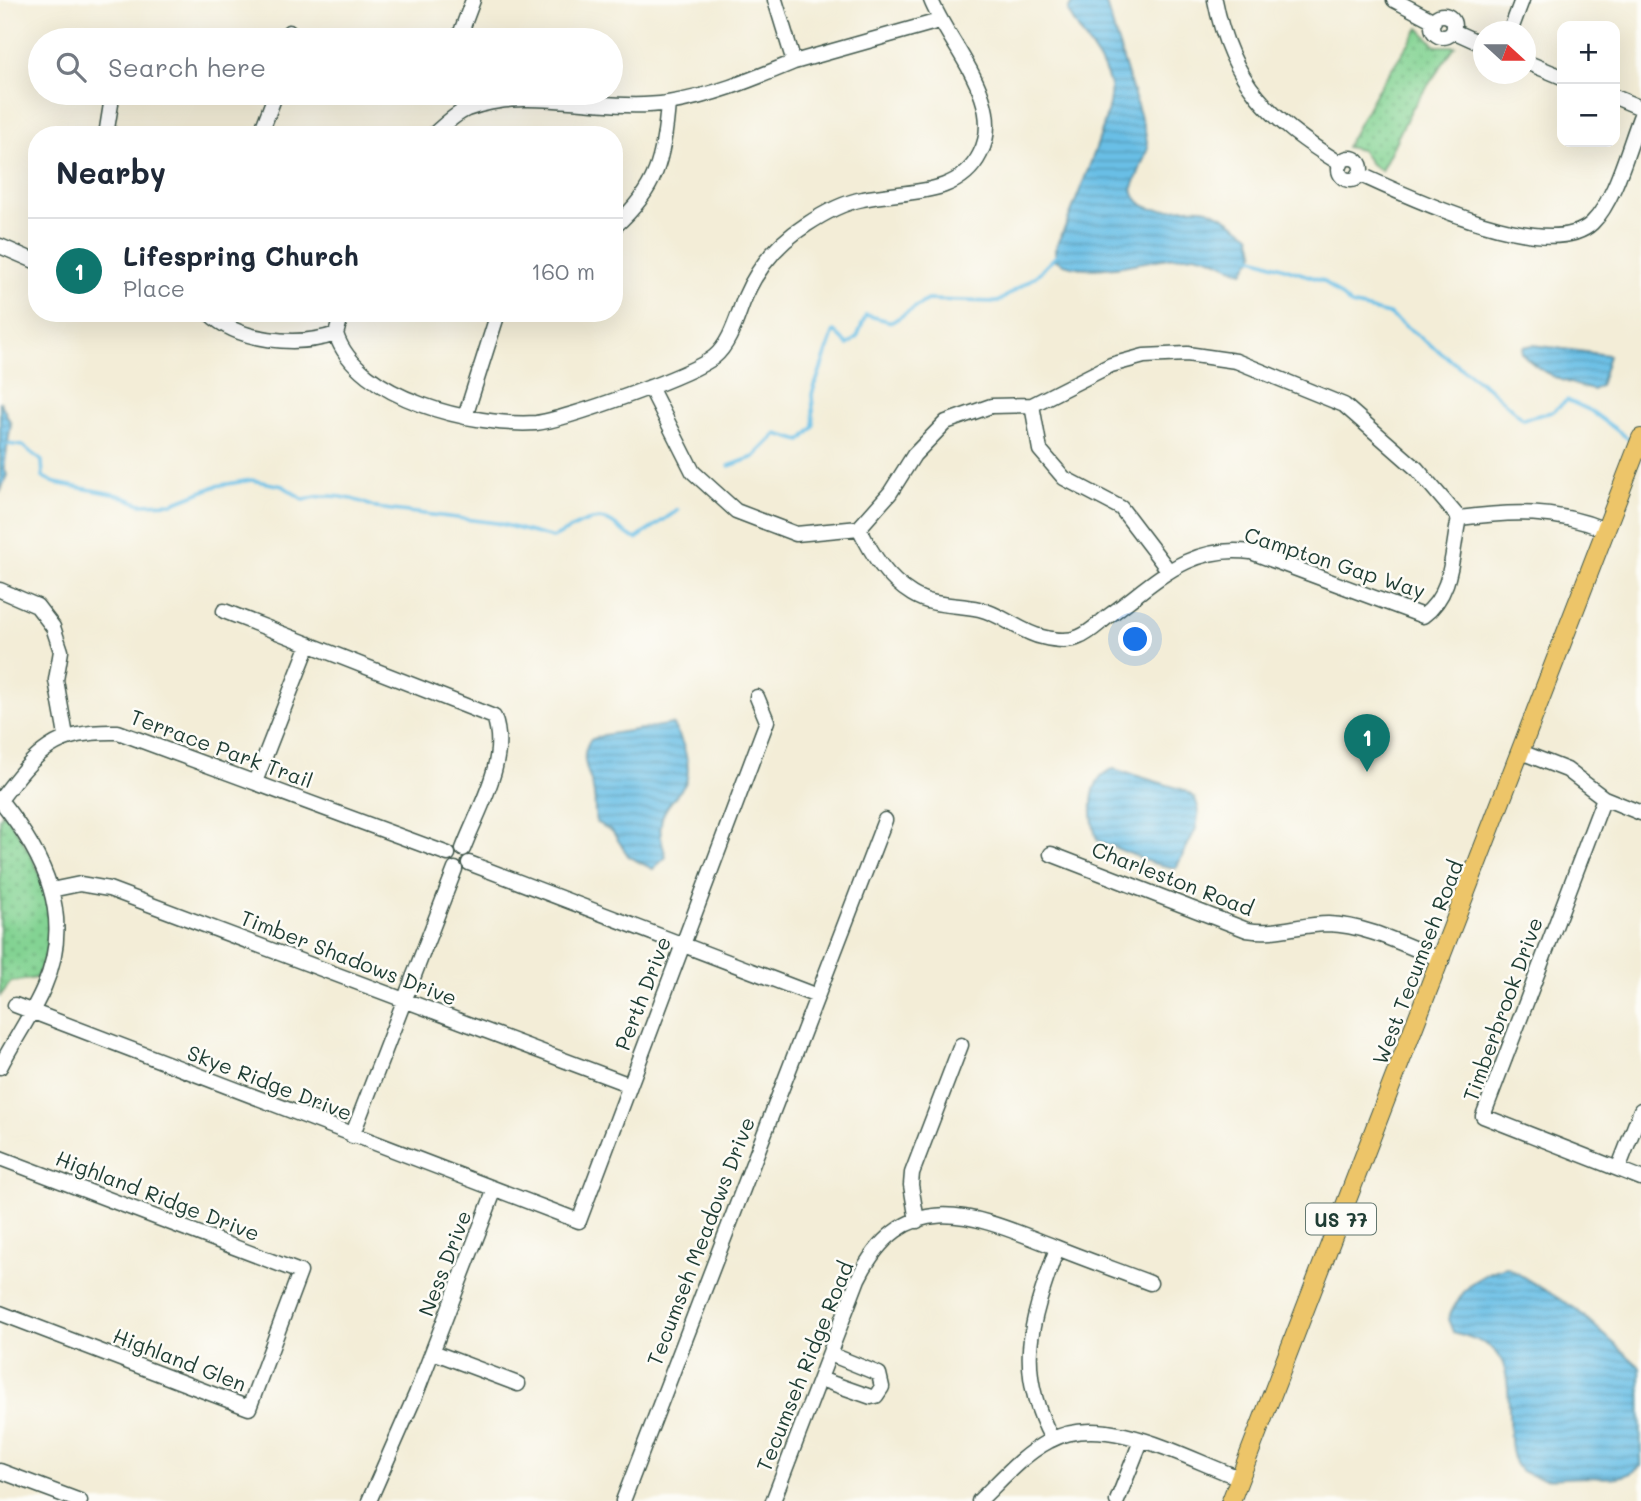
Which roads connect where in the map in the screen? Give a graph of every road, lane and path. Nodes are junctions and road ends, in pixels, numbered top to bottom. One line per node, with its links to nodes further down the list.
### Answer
1 (473, 0): 9 (street)
2 (775, 0): 11 (street)
3 (931, 0): 7 (street)
4 (1215, 0): 23 (street)
5 (1394, 0): 10 (street)
6 (1522, 0): 8 (street)
7 (939, 21): 11 (street); 34 (street)
8 (1514, 21)
9 (462, 28)
10 (1473, 40)
11 (794, 62): 15 (street)
12 (1536, 66): 13 (street)
13 (1557, 75)
14 (1620, 99): 21 (street)
15 (668, 103): 20 (street); 27 (street)
16 (111, 105): 24 (street)
17 (271, 105): 25 (street)
18 (463, 105): 22 (street)
19 (490, 105): 22 (street)
20 (592, 105)
21 (1641, 108)
22 (465, 110): 26 (street)
23 (1641, 115)
24 (107, 126)
25 (263, 126)
26 (445, 126)
27 (623, 219)
28 (0, 246): 29 (street)
29 (28, 258)
30 (222, 322): 33 (street)
31 (339, 322): 33 (street)
32 (495, 322): 36 (street)
33 (336, 334): 36 (street)
34 (650, 387): 36 (street); 39 (street)
35 (1032, 405): 38 (street); 39 (street); 41 (street)
36 (465, 417)
37 (1641, 438): 40 (main road, West Tecumseh Road / US 77)
38 (1459, 518): 40 (street); 41 (street, Campton Gap Way)
39 (859, 528): 41 (street, Campton Gap Way)
40 (1606, 530): 47 (main road, West Tecumseh Road / US 77)
41 (1169, 571)
42 (0, 590): 46 (street)
43 (224, 611): 44 (street)
44 (309, 644): 48 (street); 53 (street)
45 (757, 697): 59 (street, Perth Drive)
46 (66, 736): 48 (street, Terrace Park Trail); 50 (street)
47 (1521, 752): 49 (street); 60 (main road, West Tecumseh Road / US 77)
48 (255, 782): 54 (street, Terrace Park Trail)
49 (1604, 798): 51 (street); 71 (street, Timberbrook Drive)
50 (0, 800): 58 (street)
51 (1641, 813)
52 (885, 820): 61 (street, Tecumseh Meadows Drive)
53 (463, 849): 54 (street); 56 (street)
54 (448, 854): 57 (street)
55 (1051, 854): 60 (street, Charleston Road)
56 (469, 863): 57 (street); 59 (street)
57 (455, 869): 62 (street)
58 (51, 890): 62 (street, Timber Shadows Drive); 64 (street)
59 (683, 945): 61 (street); 67 (street, Perth Drive)
60 (1442, 960): 86 (main road, West Tecumseh Road / US 77)
61 (817, 996): 89 (street, Tecumseh Meadows Drive)
62 (404, 1000): 67 (street, Timber Shadows Drive); 69 (street)
63 (15, 1005): 64 (street, Skye Ridge Drive)
64 (30, 1012): 66 (street); 69 (street, Skye Ridge Drive)
65 (961, 1045): 74 (street)
66 (0, 1067)
67 (630, 1085): 73 (street, Perth Drive)
68 (1641, 1110): 71 (street)
69 (352, 1136): 73 (street, Skye Ridge Drive)
70 (0, 1158): 76 (street, Highland Ridge Drive)
71 (1618, 1169): 72 (street, Timberbrook Drive)
72 (1641, 1178)
73 (495, 1189): 79 (street, Ness Drive)
74 (917, 1221): 75 (street, Tecumseh Ridge Road); 80 (street, Tecumseh Ridge Road)
75 (1057, 1248): 77 (street, Tecumseh Ridge Road); 83 (street)
76 (300, 1272): 78 (street, Highland Glen)
77 (1150, 1283)
78 (0, 1313)
79 (433, 1352): 82 (street); 88 (street, Ness Drive)
80 (830, 1354): 81 (street, Tecumseh Ridge Road); 81 (street)
81 (820, 1379): 90 (street, Tecumseh Ridge Road)
82 (518, 1384)
83 (1052, 1439): 84 (street); 91 (street)
84 (1141, 1441): 86 (street); 92 (street)
85 (0, 1471): 87 (street)
86 (1240, 1478): 93 (main road, West Tecumseh Road / US 77)
87 (80, 1501)
88 (369, 1501)
89 (623, 1501)
90 (773, 1501)
91 (979, 1501)
92 (1117, 1501)
93 (1231, 1501)

